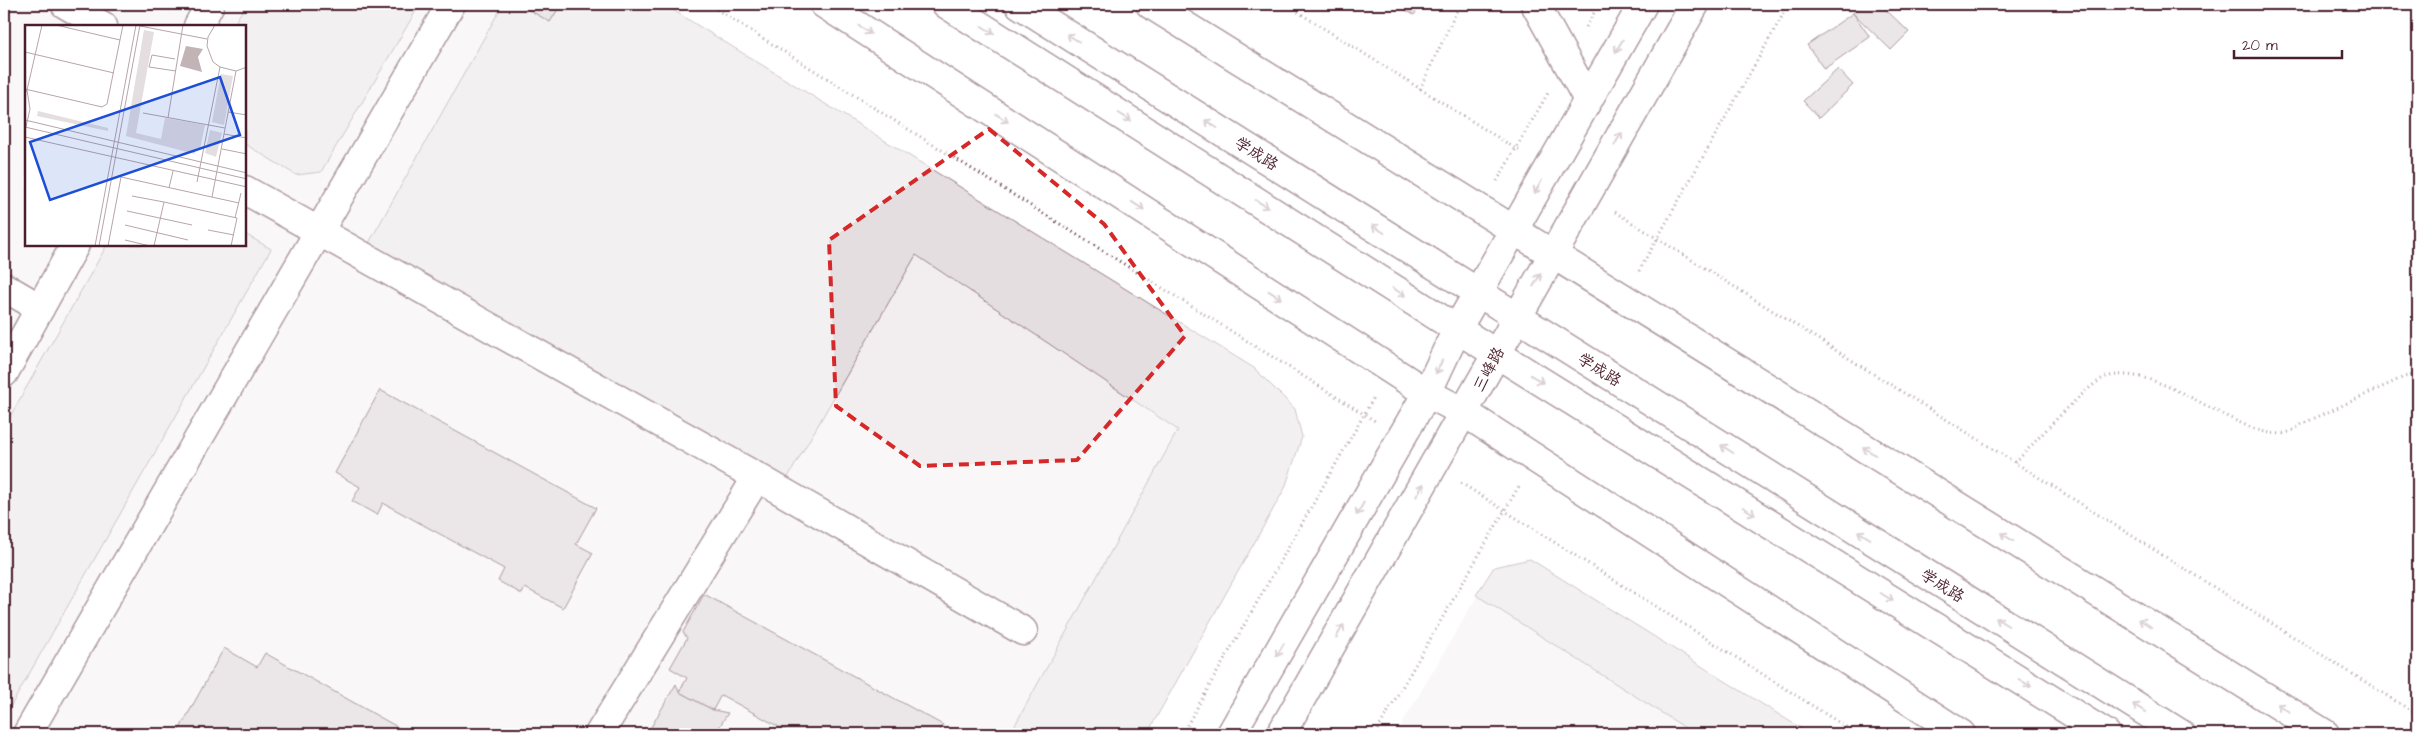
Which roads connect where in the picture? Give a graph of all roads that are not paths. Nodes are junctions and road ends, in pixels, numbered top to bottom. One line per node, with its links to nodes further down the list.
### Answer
1 (65, 4): 11 (main road)
2 (210, 4): 12 (main road)
3 (451, 4): 16 (main road)
4 (824, 4): 26 (main road, one-way to 26)
5 (946, 4): 23 (main road, one-way to 23)
6 (1019, 4): 20 (main road, 学成路, one-way to 6)
7 (1150, 4): 15 (main road)
8 (1535, 4): 13 (main road)
9 (1643, 4): 13 (main road, one-way to 13)
10 (1695, 4): 18 (main road, 三峰路, one-way to 10)
11 (102, 25)
12 (199, 25)
13 (1588, 100): 15 (main road, one-way to 15)
14 (246, 191): 16 (main road)
15 (1514, 230): 18 (main road); 20 (main road)
16 (319, 233): 28 (main road); 30 (main road)
17 (74, 246): 21 (main road)
18 (1552, 254): 22 (main road, 三峰路, one-way to 18); 37 (main road, one-way to 18)
19 (4, 287): 21 (main road)
20 (1478, 293): 22 (main road, 学成路); 23 (main road)
21 (40, 308): 25 (main road)
22 (1517, 317): 24 (main road, 三峰路); 36 (main road, 学成路, one-way to 22)
23 (1458, 329): 24 (main road); 26 (main road, one-way to 26)
24 (1496, 353): 27 (main road, 三峰路); 35 (main road, one-way to 35)
25 (4, 373)
26 (1426, 393): 27 (main road); 32 (main road, one-way to 32)
27 (1465, 413): 33 (main road, 三峰路, one-way to 27); 34 (main road)
28 (758, 477): 29 (main road); 31 (main road)
29 (1023, 631)
30 (27, 734)
31 (599, 734)
32 (1231, 734)
33 (1281, 734)
34 (1961, 734)
35 (2106, 734)
36 (2181, 734)
37 (2325, 734)

